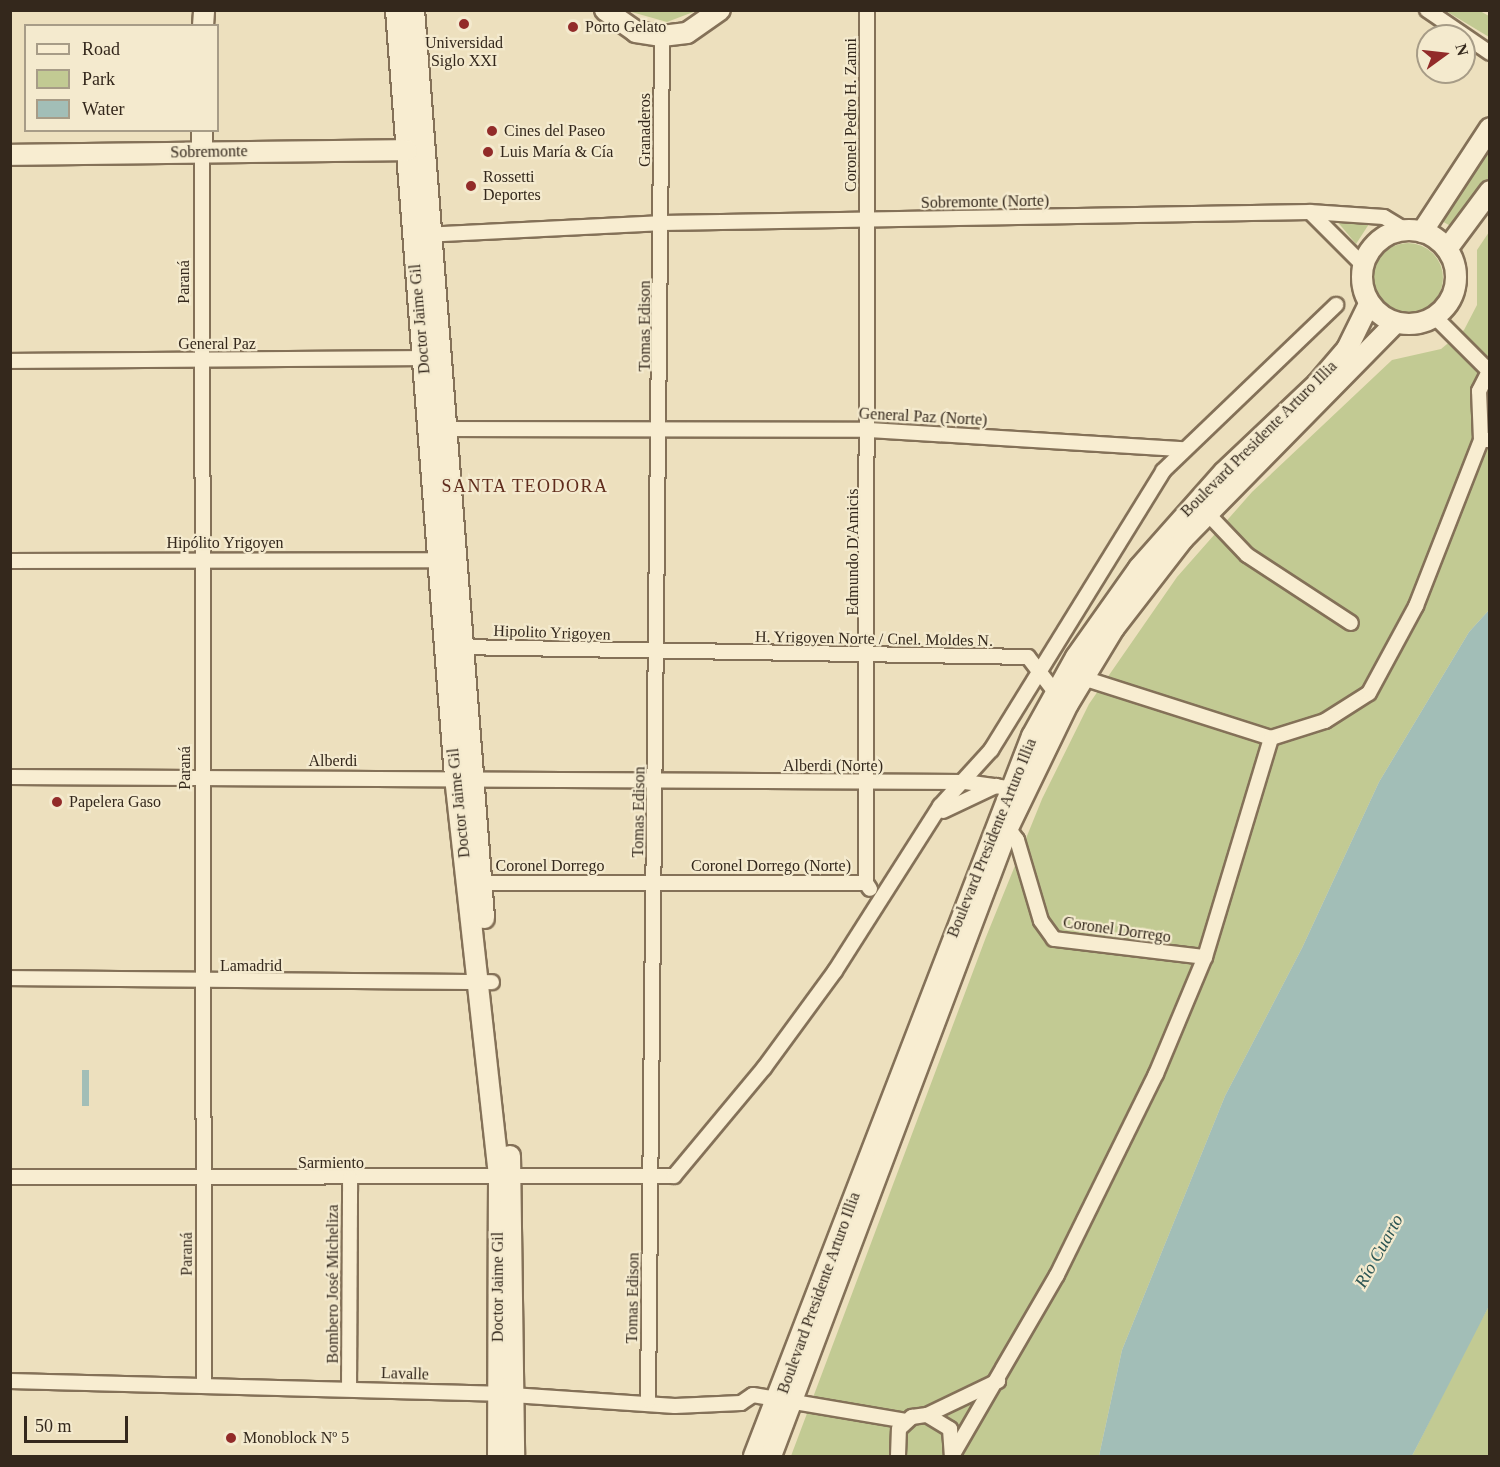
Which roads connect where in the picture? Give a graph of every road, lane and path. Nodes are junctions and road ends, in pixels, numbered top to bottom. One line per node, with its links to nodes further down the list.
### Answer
1 (396, 10): 11 (main road, Doctor Jaime Gil)
2 (414, 10): 19 (main road)
3 (605, 10): 7 (main road)
4 (720, 10): 7 (main road)
5 (867, 10): 16 (street, Coronel Pedro H. Zanni)
6 (1427, 10): 8 (street)
7 (662, 36): 17 (street, Granaderos)
8 (1490, 52)
9 (1490, 128): 18 (main road)
10 (202, 132): 12 (main road)
11 (406, 150): 12 (main road, Sobremonte); 19 (main road, Doctor Jaime Gil)
12 (202, 152): 13 (main road, Sobremonte); 27 (street, Paraná)
13 (10, 155)
14 (1490, 191): 20 (main road)
15 (1310, 212): 16 (street, Sobremonte (Norte)); 18 (street, Sobremonte (Norte)); 21 (street)
16 (867, 220): 17 (street, Sobremonte (Norte)); 32 (street, Edmundo D'Amicis)
17 (662, 223): 19 (street); 30 (street, Tomas Edison)
18 (1414, 231): 20 (main road); 21 (main road)
19 (421, 235): 26 (main road, Doctor Jaime Gil); 31 (main road, Doctor Jaime Gil)
20 (1447, 249): 24 (main road)
21 (1363, 264): 22 (main road)
22 (1370, 304): 25 (main road); 45 (main road, Boulevard Presidente Arturo Illia)
23 (1336, 305): 34 (street, Sarmiento)
24 (1435, 317): 25 (main road); 29 (street)
25 (1395, 323): 35 (main road, Boulevard Presidente Arturo Illia)
26 (423, 358): 27 (street, General Paz); 31 (main road, Doctor Jaime Gil)
27 (200, 360): 28 (street, General Paz); 36 (street, Paraná)
28 (10, 361)
29 (1489, 371): 33 (street)
30 (662, 427): 31 (street); 32 (street, General Paz (Norte)); 41 (street, Tomas Edison)
31 (436, 429): 37 (main road, Doctor Jaime Gil); 40 (main road, Doctor Jaime Gil)
32 (869, 430): 34 (street, General Paz (Norte)); 42 (street, Edmundo D'Amicis)
33 (1485, 440): 46 (street)
34 (1183, 449): 43 (street, Sarmiento)
35 (1207, 513): 39 (street); 44 (main road, Boulevard Presidente Arturo Illia)
36 (202, 559): 37 (street, Hipólito Yrigoyen); 38 (street, Hipólito Yrigoyen); 49 (street, Paraná)
37 (439, 560): 40 (main road, Doctor Jaime Gil)
38 (10, 561)
39 (1351, 623)
40 (453, 647): 41 (street, Hipolito Yrigoyen); 48 (main road, Doctor Jaime Gil)
41 (657, 653): 42 (street, H. Yrigoyen Norte / Cnel. Moldes N.); 50 (street, Tomas Edison)
42 (869, 656): 43 (street, H. Yrigoyen Norte / Cnel. Moldes N.); 52 (street, Edmundo D'Amicis)
43 (1039, 675): 45 (street, H. Yrigoyen Norte / Cnel. Moldes N.); 51 (street, Sarmiento)
44 (1083, 678): 45 (main road, Boulevard Presidente Arturo Illia); 46 (street)
45 (1061, 700): 53 (main road, Boulevard Presidente Arturo Illia); 55 (main road, Boulevard Presidente Arturo Illia)
46 (1271, 738): 60 (street)
47 (10, 777): 49 (street, Alberdi)
48 (463, 777): 49 (street, Alberdi); 50 (street, Alberdi); 57 (main road, Doctor Jaime Gil); 63 (main road, Doctor Jaime Gil)
49 (202, 778): 62 (street, Paraná)
50 (656, 782): 52 (street, Alberdi (Norte)); 56 (street, Tomas Edison)
51 (964, 782): 52 (street, Alberdi (Norte)); 53 (street, Alberdi (Norte)); 54 (street, Sarmiento)
52 (867, 783): 58 (street, Edmundo D'Amicis)
53 (1003, 787): 54 (street); 55 (main road, Boulevard Presidente Arturo Illia)
54 (932, 818): 59 (street, Sarmiento)
55 (1003, 822): 60 (street, Coronel Dorrego); 75 (main road, Boulevard Presidente Arturo Illia)
56 (655, 882): 57 (street, Coronel Dorrego); 58 (street, Coronel Dorrego (Norte)); 68 (street, Tomas Edison)
57 (480, 883): 63 (main road, Doctor Jaime Gil)
58 (866, 884): 59 (street, Coronel Dorrego (Norte))
59 (879, 900): 68 (street, Sarmiento)
60 (1205, 957): 69 (street)
61 (10, 978): 62 (street, Lamadrid)
62 (202, 982): 63 (street, Lamadrid); 66 (street, Paraná)
63 (485, 982): 65 (main road, Doctor Jaime Gil)
64 (10, 1177): 66 (street, Sarmiento)
65 (505, 1178): 67 (street, Sarmiento); 68 (street, Sarmiento); 73 (main road, Doctor Jaime Gil)
66 (204, 1179): 67 (street, Sarmiento); 71 (street, Paraná)
67 (350, 1179): 72 (street, Bombero José Micheliza)
68 (652, 1180): 74 (street, Tomas Edison)
69 (999, 1380): 76 (street); 84 (street)
70 (10, 1381): 71 (street, Lavalle)
71 (204, 1385): 72 (street, Lavalle)
72 (349, 1389): 73 (street, Lavalle)
73 (507, 1395): 74 (street, Lavalle); 80 (main road, Doctor Jaime Gil); 81 (main road, Doctor Jaime Gil)
74 (648, 1401): 75 (street, Lavalle)
75 (787, 1402): 77 (street, Lavalle); 82 (main road, Boulevard Presidente Arturo Illia); 83 (main road, Boulevard Presidente Arturo Illia)
76 (927, 1415): 78 (street); 84 (street)
77 (879, 1416): 78 (street, Lavalle); 79 (street)
78 (906, 1422): 79 (street)
79 (897, 1452)
80 (498, 1456)
81 (514, 1456)
82 (754, 1456)
83 (771, 1456)
84 (952, 1456)

